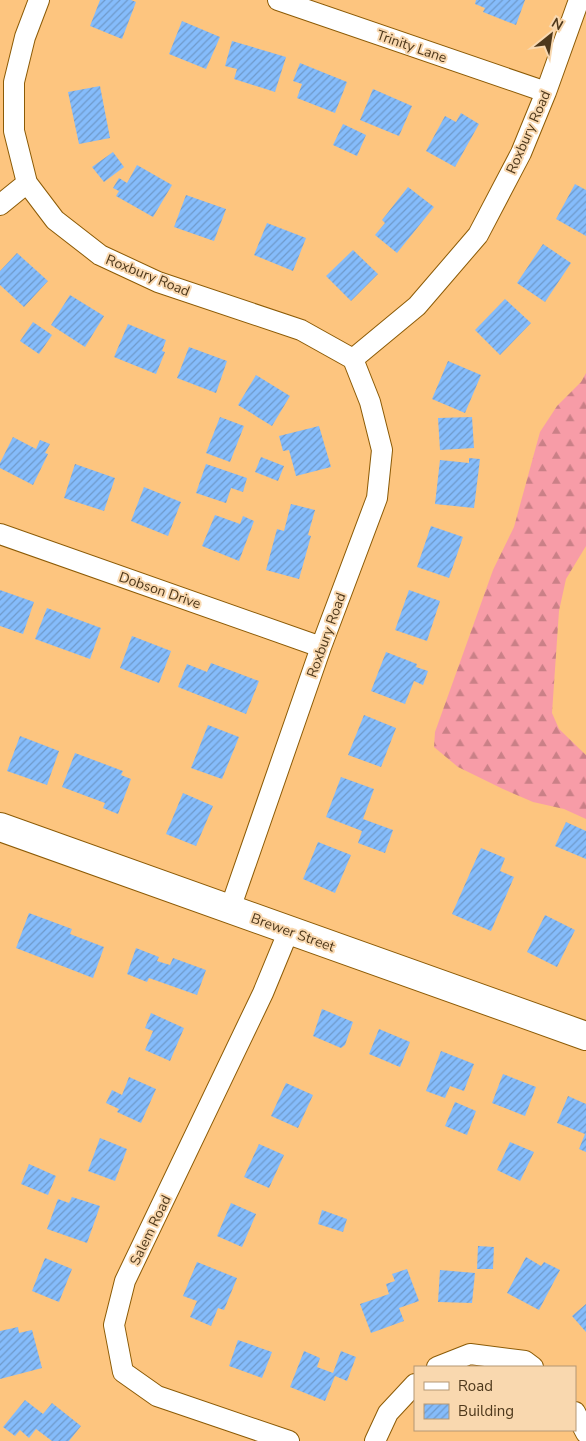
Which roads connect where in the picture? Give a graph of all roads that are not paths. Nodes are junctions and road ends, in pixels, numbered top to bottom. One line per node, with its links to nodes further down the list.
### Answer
1 (39, 0): 5 (street, Roxbury Road)
2 (278, 0): 4 (street, Trinity Lane)
3 (579, 0): 4 (street, Roxbury Road)
4 (546, 92): 7 (street, Roxbury Road)
5 (27, 183): 6 (street); 7 (street, Roxbury Road)
6 (0, 205)
7 (353, 359): 9 (street, Roxbury Road)
8 (0, 534): 9 (street, Dobson Drive)
9 (321, 647): 11 (street, Roxbury Road)
10 (0, 827): 11 (main road, Brewer Street)
11 (230, 909): 12 (main road, Brewer Street)
12 (290, 930): 13 (main road, Brewer Street); 19 (street, Salem Road)
13 (586, 1036)
14 (440, 1366): 15 (street)
15 (532, 1366)
16 (414, 1385): 20 (street)
17 (576, 1414): 18 (street)
18 (586, 1433)
19 (289, 1441)
20 (375, 1441)

